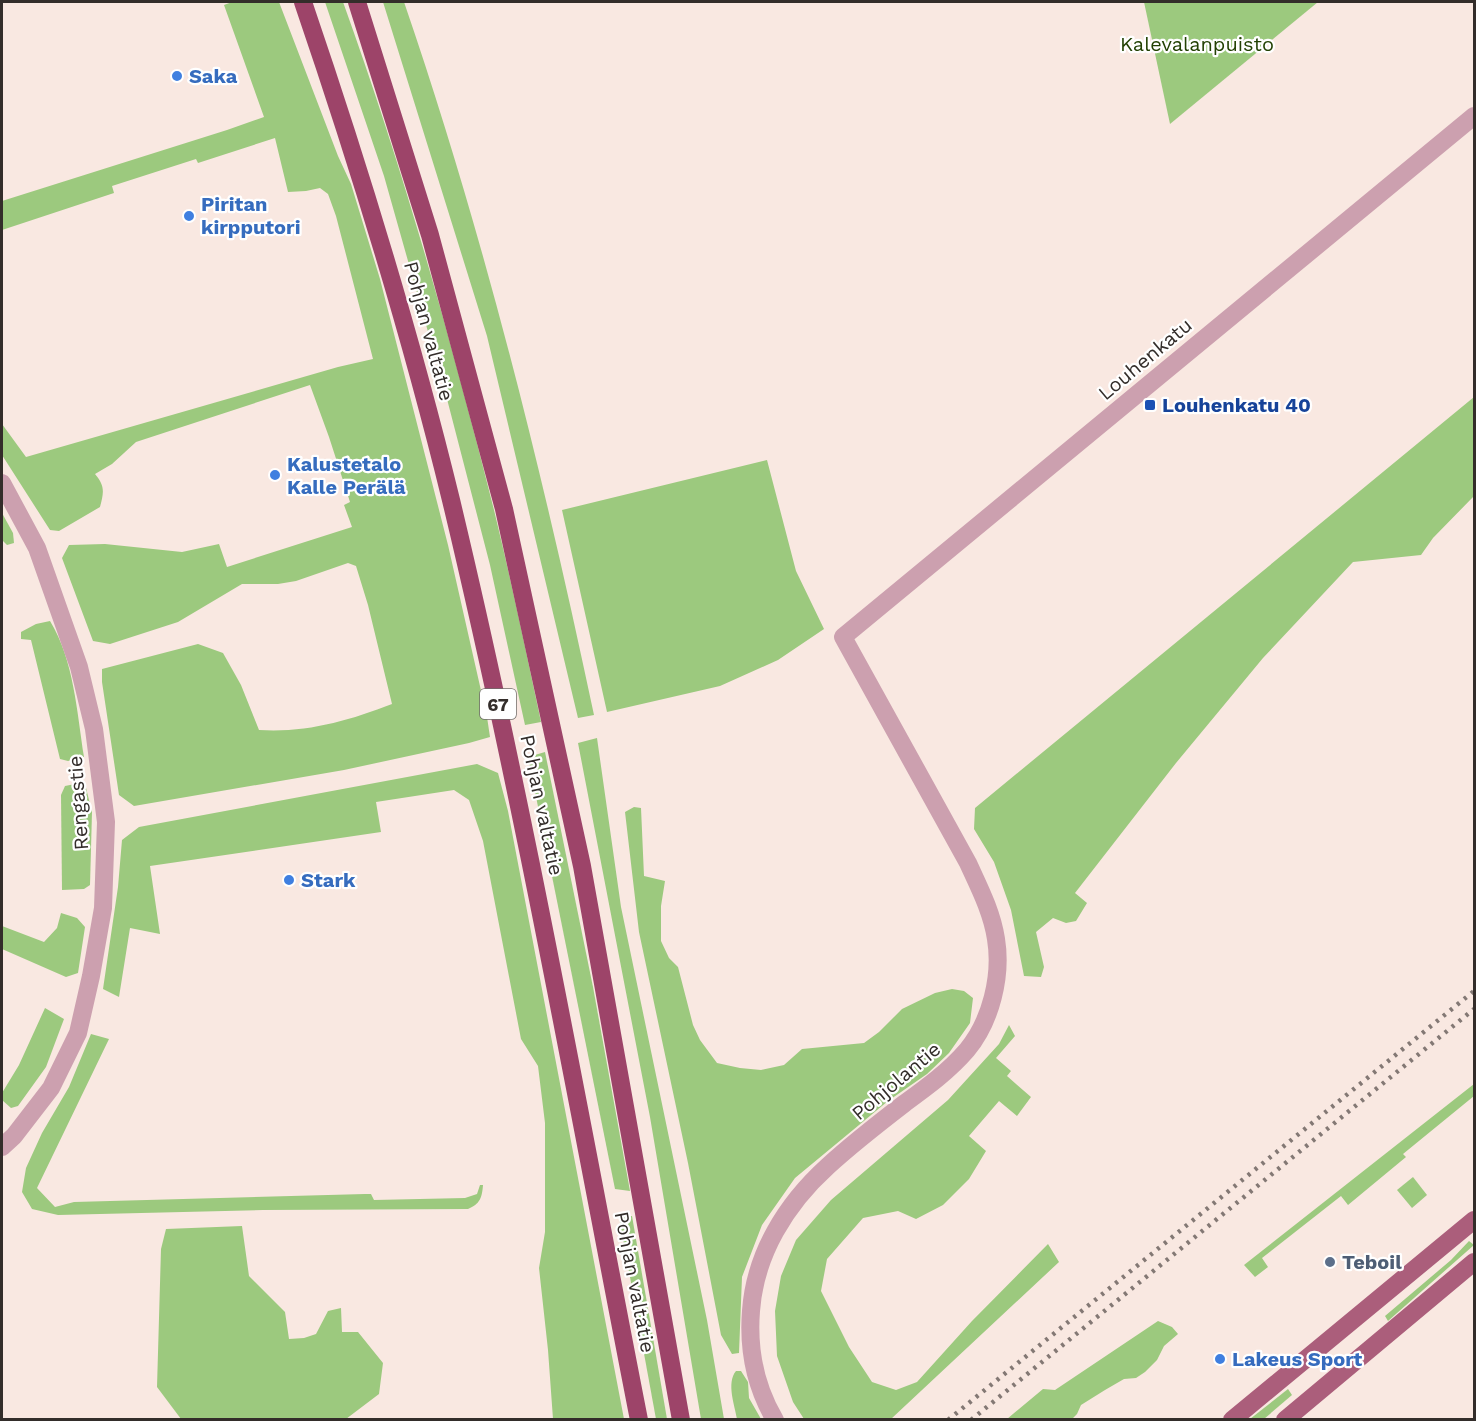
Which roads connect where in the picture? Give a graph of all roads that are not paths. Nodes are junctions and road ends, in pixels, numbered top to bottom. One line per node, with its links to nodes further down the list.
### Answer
1 (303, 2): 9 (highway, Pohjan valtatie / 67)
2 (357, 2): 10 (highway, Pohjan valtatie / 67)
3 (1474, 116): 5 (street, Louhenkatu)
4 (2, 483): 6 (street, Rengastie)
5 (843, 637): 11 (street, Pohjolantie)
6 (2, 1147)
7 (1474, 1220): 12 (main road)
8 (1474, 1262): 13 (main road)
9 (639, 1419)
10 (681, 1419)
11 (775, 1419)
12 (1232, 1419)
13 (1284, 1419)

